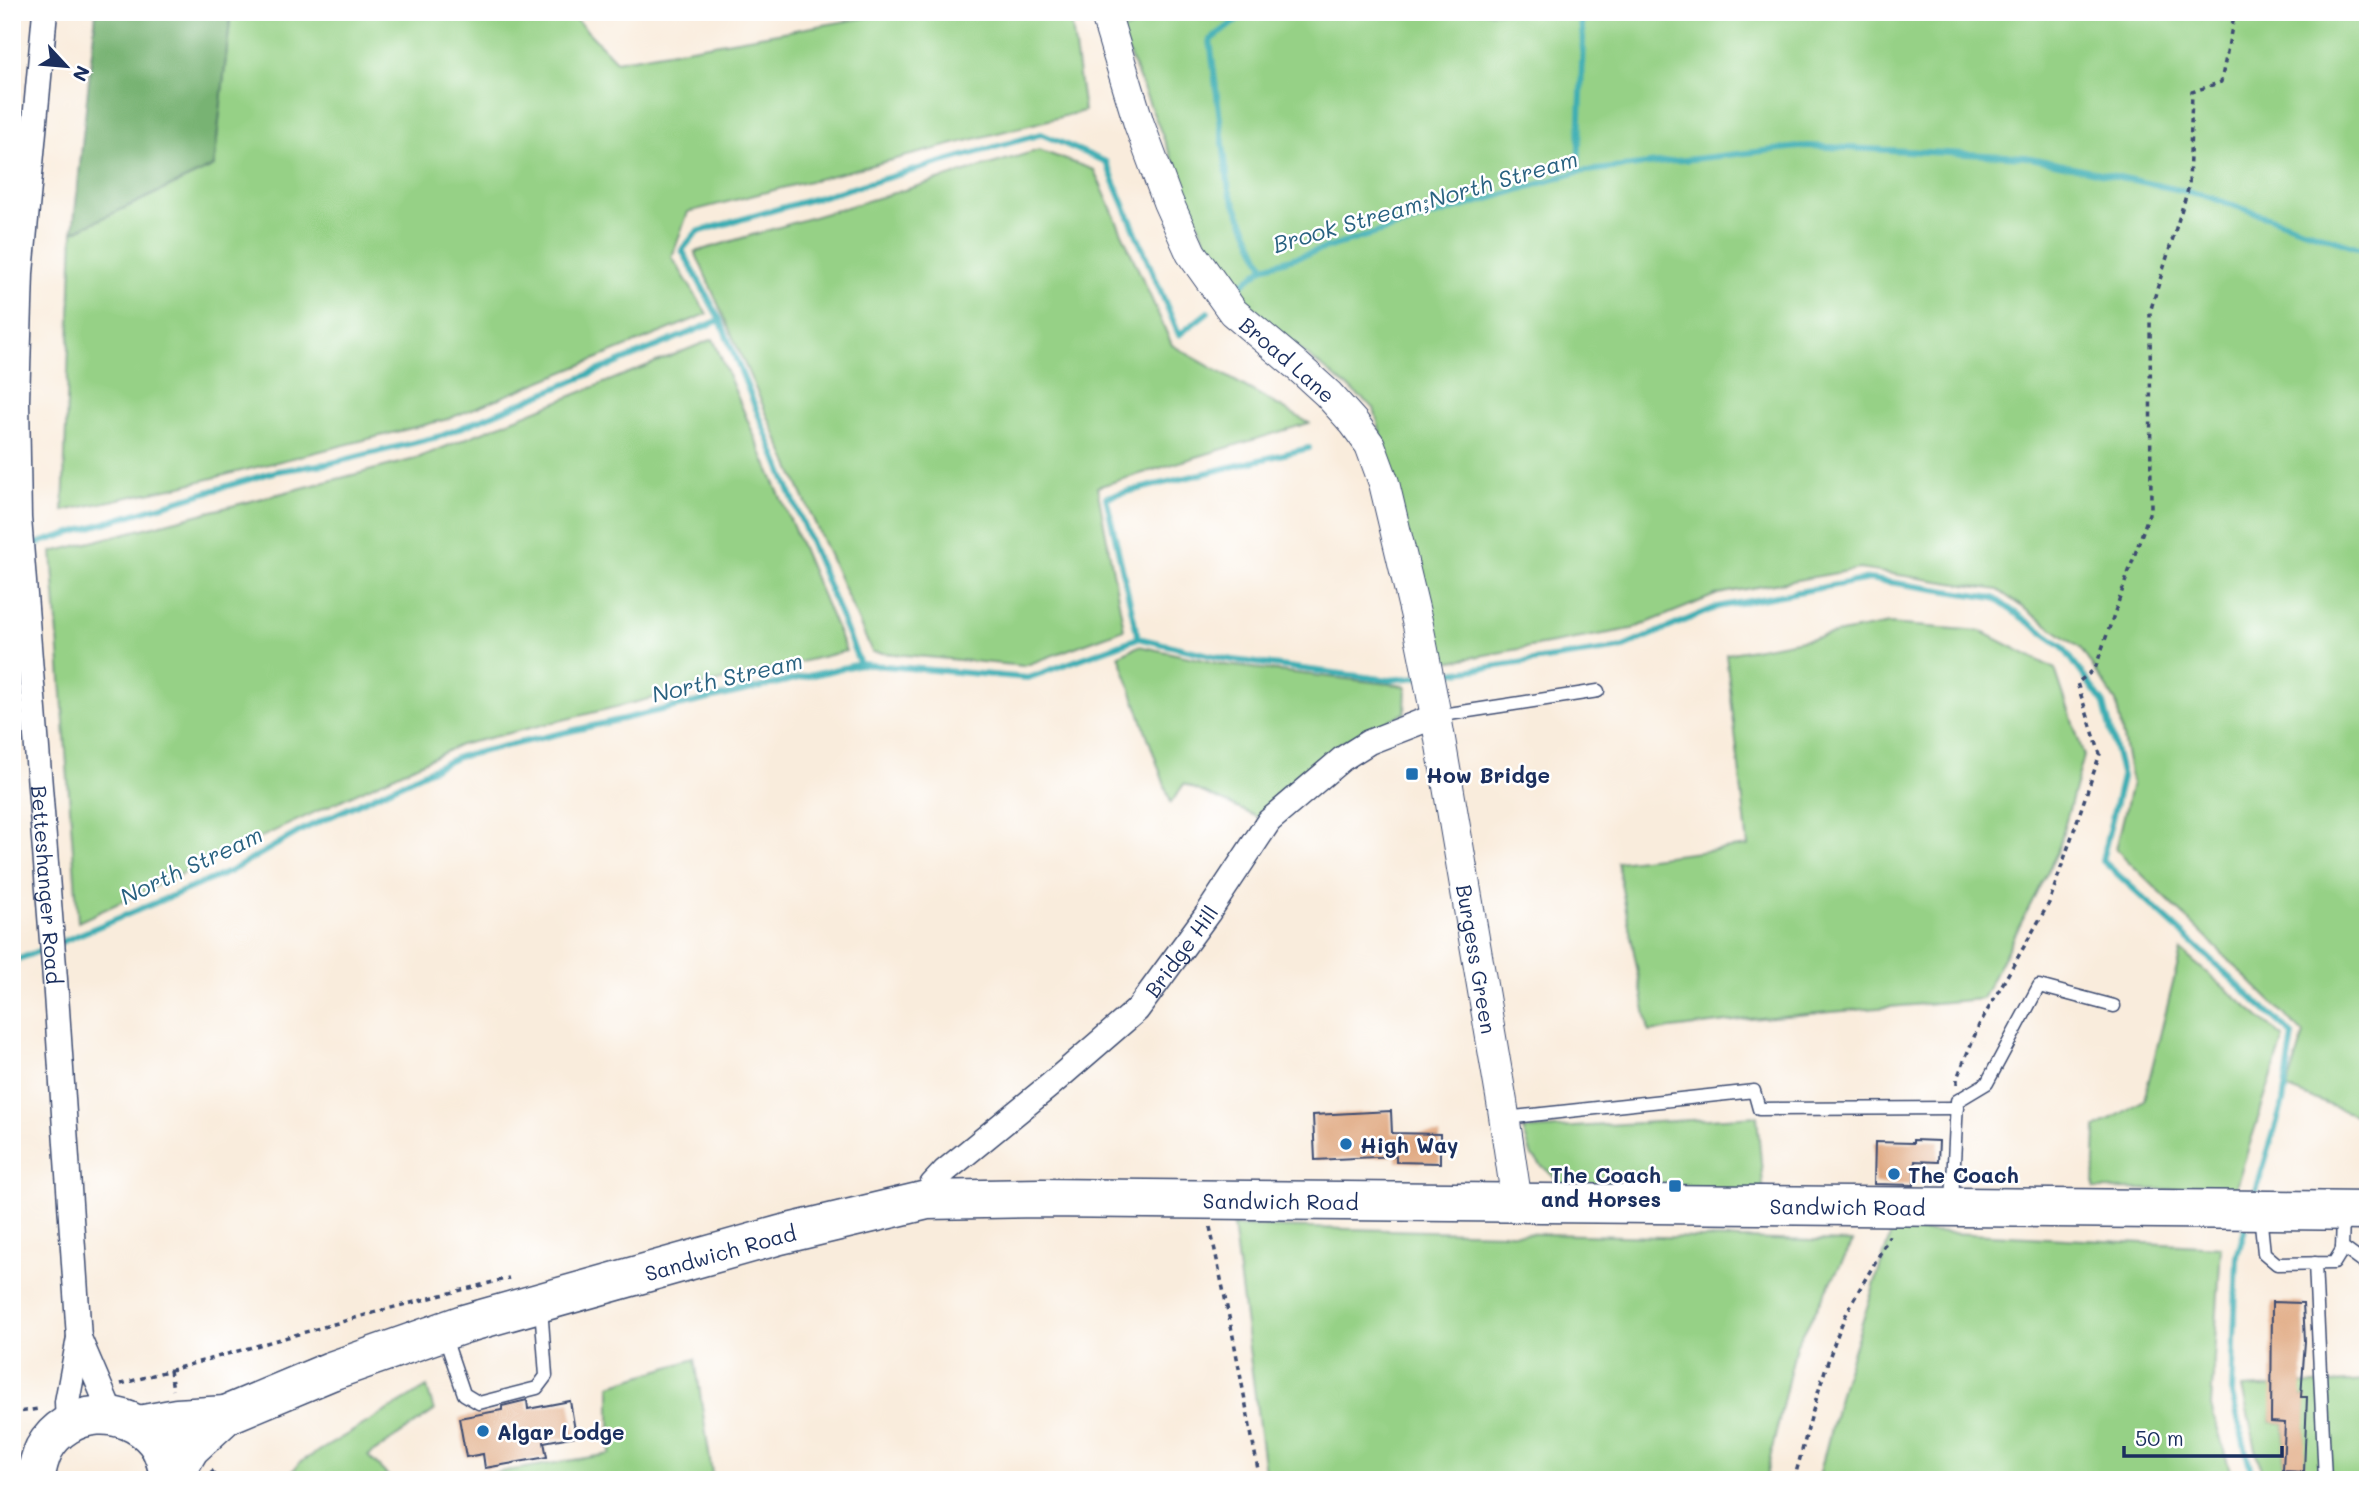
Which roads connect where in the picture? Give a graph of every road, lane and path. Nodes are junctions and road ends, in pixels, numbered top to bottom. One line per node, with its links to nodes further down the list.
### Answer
1 (46, 12): 20 (street, Betteshanger Road)
2 (1105, 12): 4 (street, Broad Lane)
3 (2235, 12): 7 (path)
4 (1431, 689): 5 (lane); 8 (street, Burgess Green); 9 (street, Bridge Hill)
5 (1598, 691)
6 (2114, 1006): 7 (lane)
7 (1957, 1105): 8 (lane); 13 (lane)
8 (1505, 1118): 11 (street, Burgess Green)
9 (927, 1200): 10 (main road, Sandwich Road); 18 (main road, Sandwich Road)
10 (1205, 1201): 11 (main road, Sandwich Road); 28 (path)
11 (1517, 1203): 12 (main road, Sandwich Road)
12 (1894, 1206): 13 (main road, Sandwich Road); 29 (path)
13 (1952, 1207): 14 (main road, Sandwich Road)
14 (2259, 1210): 15 (main road, Sandwich Road); 16 (lane)
15 (2351, 1223): 16 (lane); 17 (lane)
16 (2315, 1263): 30 (lane)
17 (2368, 1266)
18 (541, 1302): 19 (main road, Sandwich Road); 19 (lane)
19 (443, 1331): 24 (main road, Sandwich Road)
20 (79, 1338): 22 (street, Betteshanger Road); 25 (street, Betteshanger Road)
21 (280, 1340): 22 (path)
22 (123, 1408): 24 (main road, Sandwich Road); 25 (main road, Sandwich Road); 27 (main road)
23 (12, 1413): 25 (path)
24 (226, 1415): 27 (main road, Sandwich Road)
25 (52, 1417): 26 (main road)
26 (29, 1471)
27 (170, 1480)
28 (1260, 1480)
29 (1794, 1480)
30 (2325, 1480)

